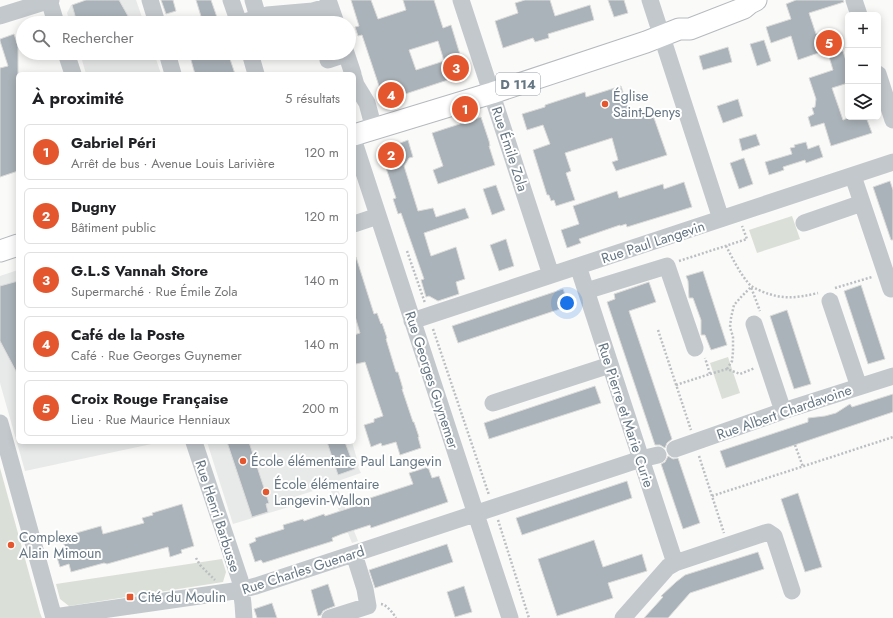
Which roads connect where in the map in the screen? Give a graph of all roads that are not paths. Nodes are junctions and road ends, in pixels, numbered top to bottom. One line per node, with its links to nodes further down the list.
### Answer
1 (50, 0): 11 (street); 12 (street)
2 (150, 0): 13 (street)
3 (231, 0): 14 (street)
4 (253, 0): 15 (street)
5 (461, 0): 28 (street, Rue Émile Zola)
6 (650, 0): 17 (street)
7 (854, 0): 9 (street)
8 (745, 1): 17 (main road, D 114)
9 (858, 12)
10 (329, 14): 16 (street)
11 (0, 16)
12 (54, 16)
13 (155, 16)
14 (237, 16)
15 (258, 16)
16 (262, 16)
17 (670, 33): 28 (main road, D 114); 38 (street)
18 (68, 60): 22 (street)
19 (169, 60): 23 (street)
20 (252, 60): 24 (street)
21 (348, 60): 25 (street)
22 (72, 72)
23 (173, 72)
24 (255, 72)
25 (351, 72)
26 (881, 80): 29 (street)
27 (356, 84): 31 (street)
28 (492, 92): 31 (main road, D 114); 44 (street, Rue Émile Zola)
29 (889, 96): 30 (street)
30 (893, 120)
31 (374, 129): 32 (main road, D 114)
32 (356, 134)
33 (356, 148): 37 (street, Rue Georges Guynemer)
34 (893, 162): 35 (street, Rue Paul Langevin)
35 (853, 176): 36 (street); 38 (street, Rue Paul Langevin)
36 (862, 203): 40 (street); 45 (street)
37 (378, 216): 39 (street); 48 (street, Rue Georges Guynemer)
38 (722, 219): 43 (street, Rue Paul Langevin)
39 (356, 223)
40 (804, 223)
41 (16, 246): 42 (main road)
42 (0, 252)
43 (578, 266): 44 (street, Rue Paul Langevin); 46 (street, Rue Pierre et Marie Curie)
44 (551, 275): 48 (street, Rue Paul Langevin)
45 (888, 281)
46 (586, 291): 50 (street); 51 (street, Rue Pierre et Marie Curie)
47 (827, 296): 53 (street)
48 (412, 321): 61 (street, Rue Georges Guynemer)
49 (754, 324): 55 (street)
50 (695, 348)
51 (610, 365): 54 (street); 60 (street, Rue Pierre et Marie Curie)
52 (893, 376): 53 (street, Rue Albert Chardavoine)
53 (859, 387): 55 (street, Rue Albert Chardavoine)
54 (493, 403)
55 (783, 412): 58 (street, Rue Albert Chardavoine)
56 (0, 423): 66 (street)
57 (195, 444): 64 (street, Rue Henri Barbusse)
58 (675, 449)
59 (658, 455): 60 (street)
60 (641, 459): 61 (street); 63 (street, Rue Pierre et Marie Curie)
61 (476, 514): 62 (street, Rue Charles Guenard); 69 (street, Rue Georges Guynemer)
62 (354, 554): 64 (street, Rue Charles Guenard); 68 (street)
63 (675, 563): 65 (street); 70 (street)
64 (241, 590): 66 (street, Rue Charles Guenard); 67 (street, Rue Henri Barbusse)
65 (792, 591)
66 (54, 617)
67 (244, 618)
68 (330, 618)
69 (510, 618)
70 (623, 618)

